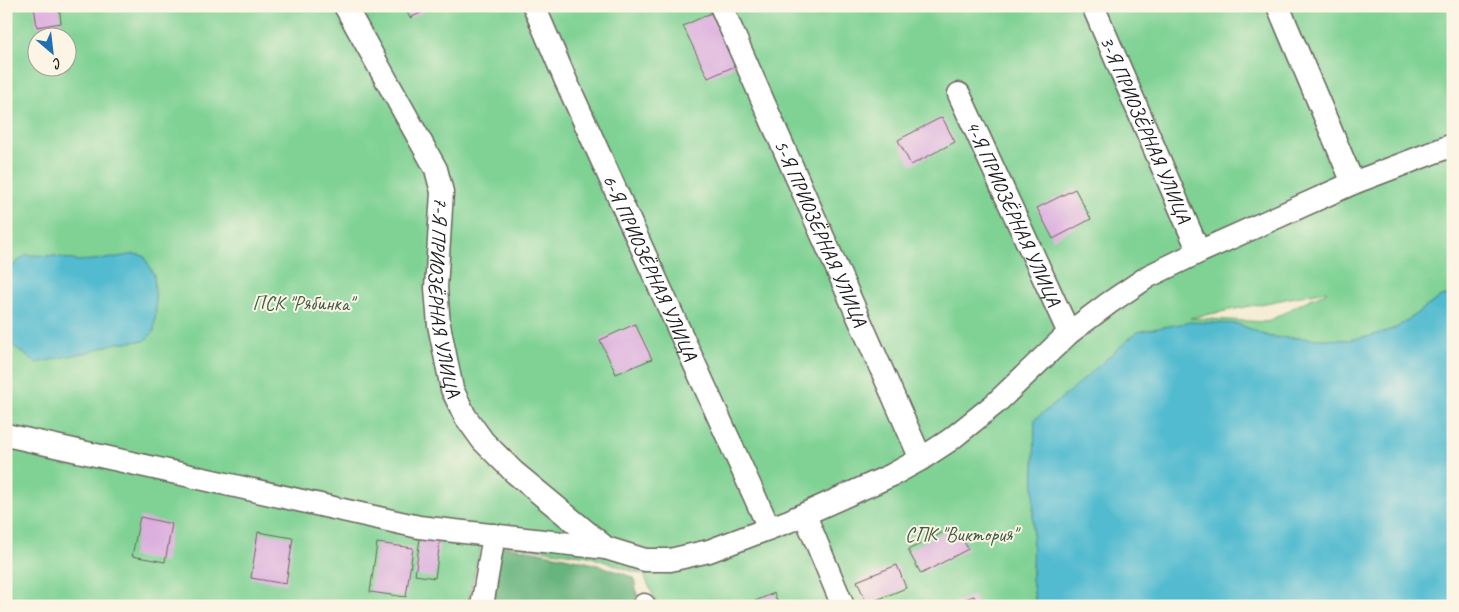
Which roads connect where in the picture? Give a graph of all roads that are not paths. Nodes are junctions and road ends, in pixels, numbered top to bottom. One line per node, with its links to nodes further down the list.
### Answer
1 (345, 6): 16 (street, 7-Я ПРИОЗЁРНАЯ УЛИЦА)
2 (534, 6): 14 (street, 6-Я ПРИОЗЁРНАЯ УЛИЦА)
3 (721, 6): 12 (street, 5-Я ПРИОЗЁРНАЯ УЛИЦА)
4 (1093, 6): 9 (street, 3-Я ПРИОЗЁРНАЯ УЛИЦА)
5 (1278, 6): 8 (street)
6 (959, 94): 10 (street, 4-Я ПРИОЗЁРНАЯ УЛИЦА)
7 (1453, 145): 8 (street, 7-Я ПРИОЗЁРНАЯ УЛИЦА)
8 (1353, 183): 9 (street, 7-Я ПРИОЗЁРНАЯ УЛИЦА)
9 (1199, 252): 10 (street, 7-Я ПРИОЗЁРНАЯ УЛИЦА)
10 (1069, 333): 12 (street, 7-Я ПРИОЗЁРНАЯ УЛИЦА)
11 (6, 435): 15 (street, 7-Я ПРИОЗЁРНАЯ УЛИЦА)
12 (921, 460): 13 (street, 7-Я ПРИОЗЁРНАЯ УЛИЦА)
13 (805, 515): 14 (street, 7-Я ПРИОЗЁРНАЯ УЛИЦА); 18 (street)
14 (769, 528): 16 (street, 7-Я ПРИОЗЁРНАЯ УЛИЦА)
15 (494, 535): 16 (street, 7-Я ПРИОЗЁРНАЯ УЛИЦА); 17 (street)
16 (606, 548)
17 (482, 606)
18 (843, 606)

